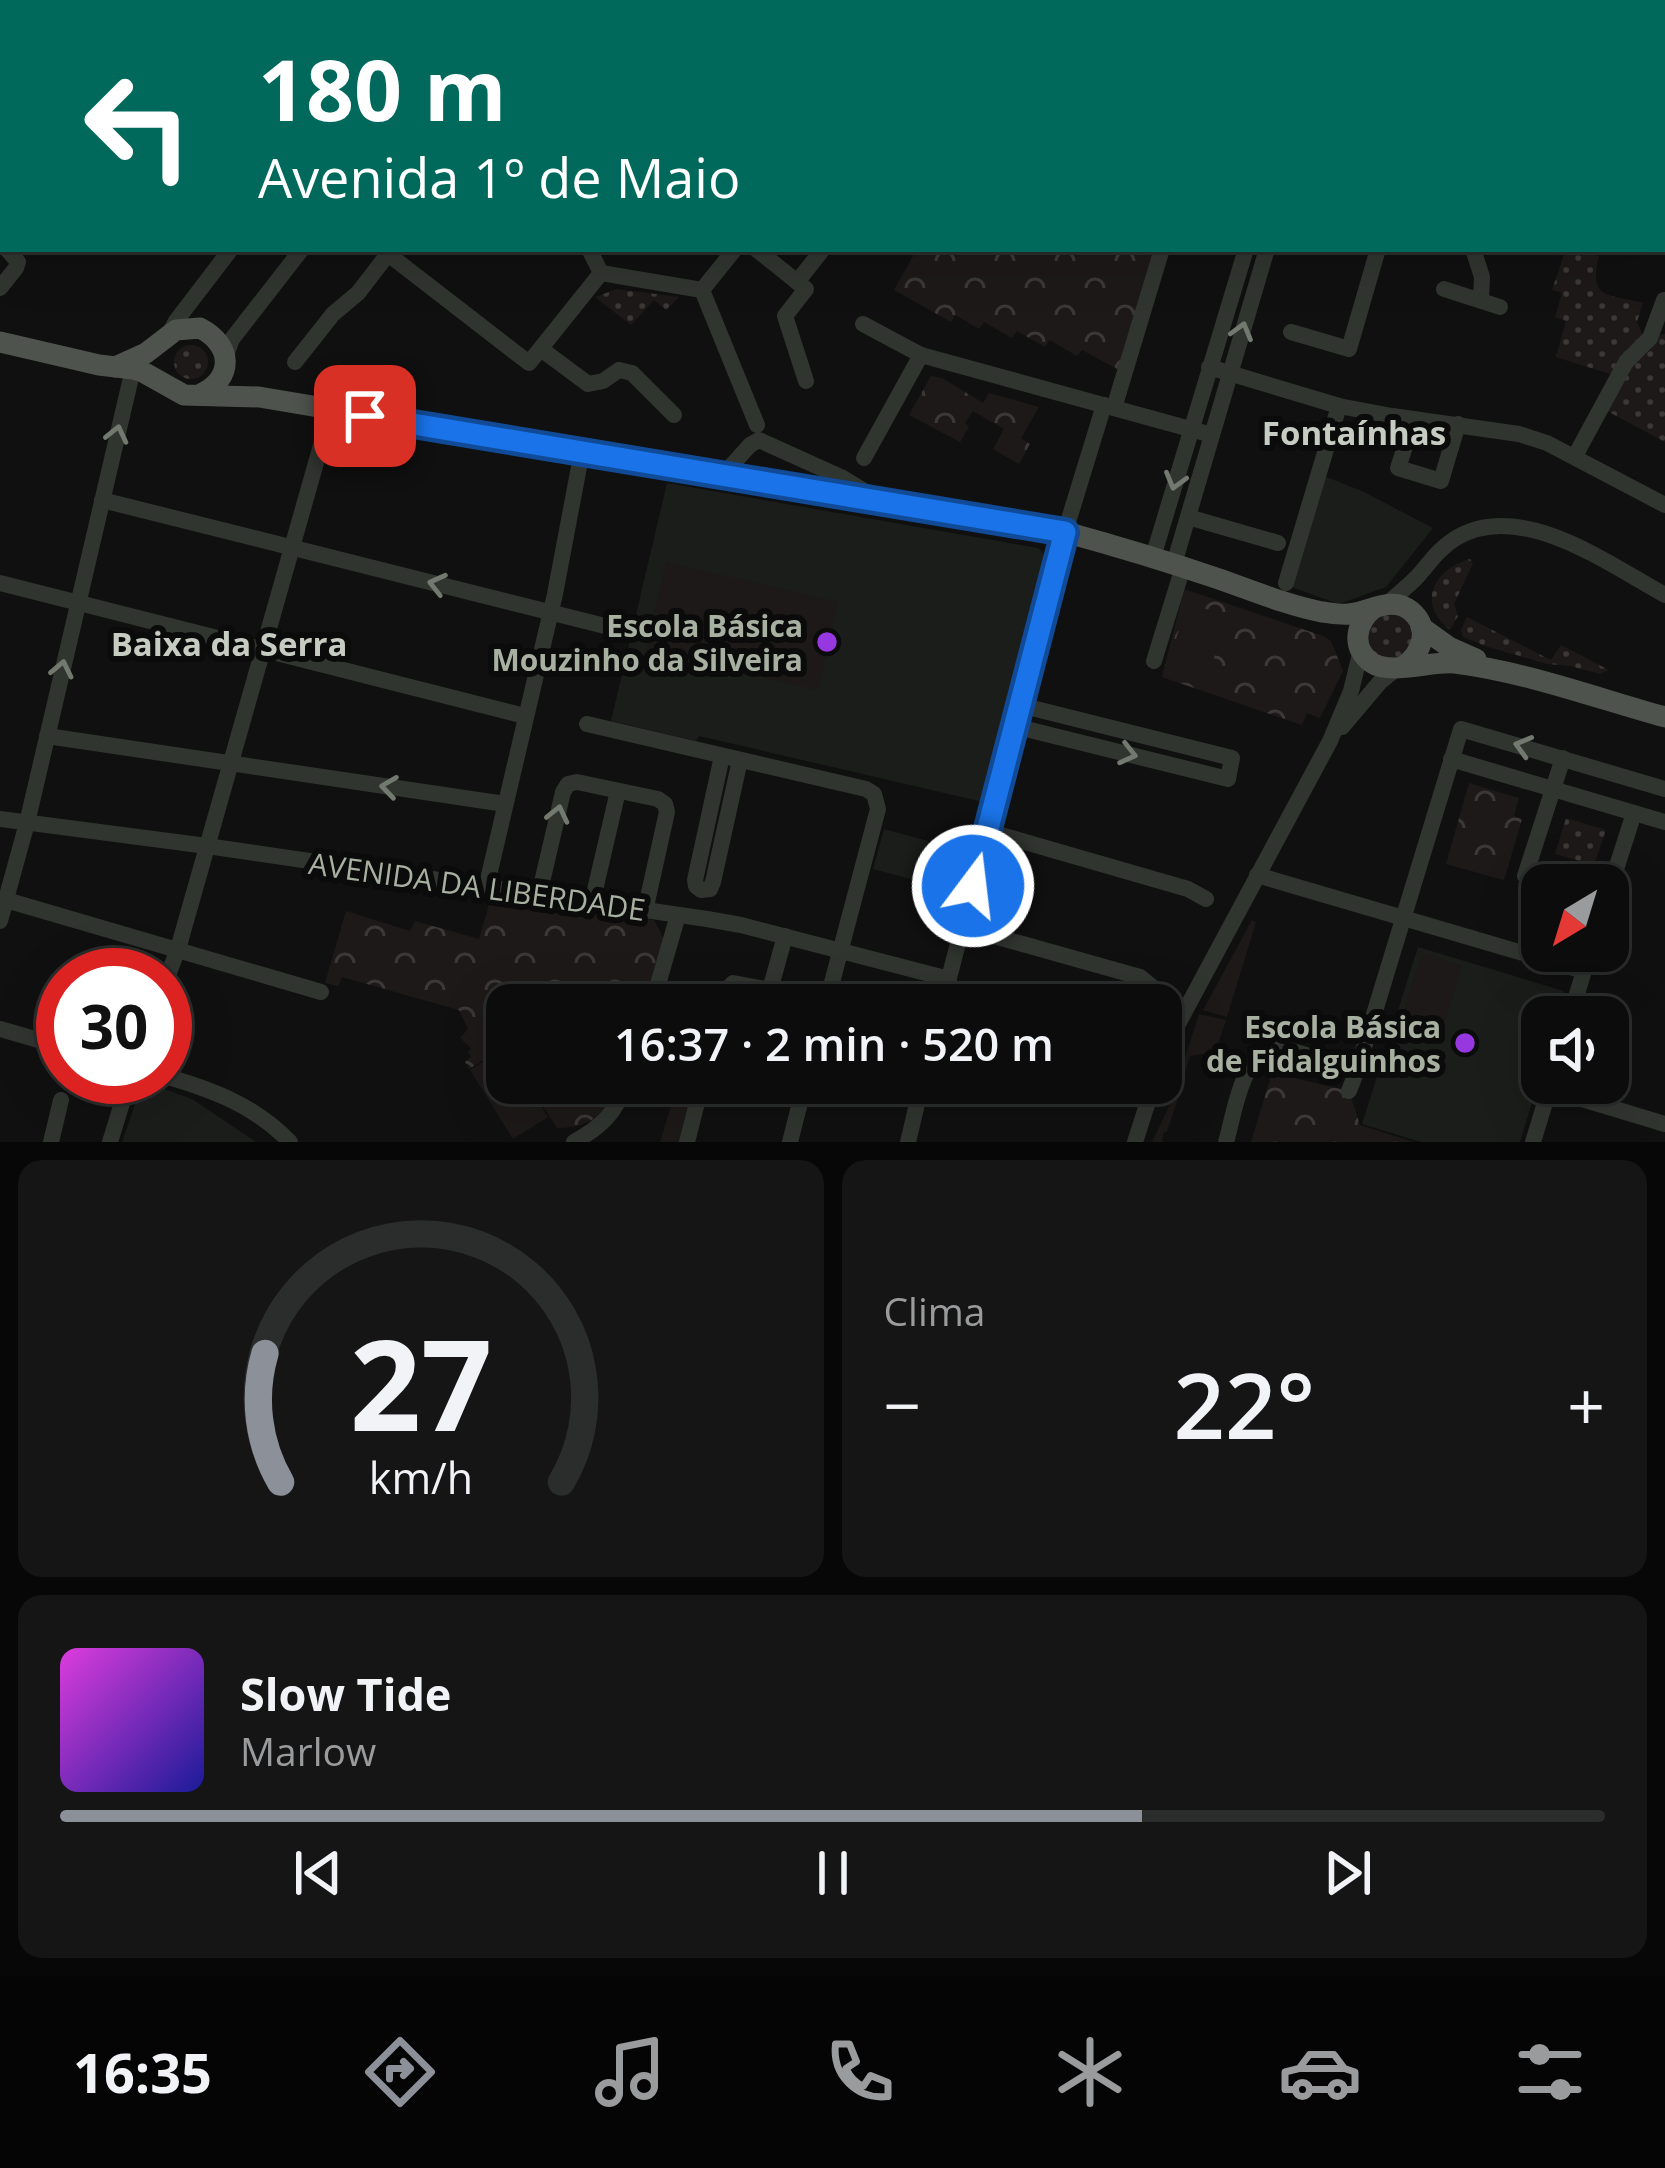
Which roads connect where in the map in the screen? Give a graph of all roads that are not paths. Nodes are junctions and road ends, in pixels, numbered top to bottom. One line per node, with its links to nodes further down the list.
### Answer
1 (10, 252): 15 (street)
2 (229, 252): 23 (street)
3 (300, 252): 27 (street)
4 (591, 252): 13 (street)
5 (733, 252): 17 (street)
6 (760, 252): 14 (street)
7 (821, 252): 14 (street)
8 (1161, 252): 36 (street)
9 (1245, 252): 30 (street)
10 (1266, 252): 31 (street, one-way to 10)
11 (1377, 252): 22 (street)
12 (1474, 252): 19 (street)
13 (601, 273): 17 (street); 25 (street)
14 (797, 282): 32 (street)
15 (0, 288)
16 (1444, 289): 19 (street)
17 (702, 290): 42 (street)
18 (1664, 299): 46 (street)
19 (1481, 300): 20 (street)
20 (1500, 307)
21 (863, 324): 26 (street)
22 (1291, 332)
23 (166, 337): 27 (main road); 29 (main road); 33 (main road)
24 (0, 342): 29 (main road)
25 (541, 349): 28 (street); 39 (street)
26 (921, 355): 36 (street); 47 (street)
27 (225, 362): 34 (main road); 35 (main road)
28 (295, 362)
29 (124, 368): 33 (main road); 49 (street, one-way to 29)
30 (1209, 368): 31 (street); 43 (street)
31 (1230, 374): 37 (street); 44 (street)
32 (806, 381)
33 (170, 388): 34 (main road)
34 (200, 394): 35 (main road)
35 (259, 397): 38 (main road)
36 (1109, 406): 43 (street); 53 (street)
37 (1339, 406): 40 (street); 59 (street)
38 (331, 410): 45 (main road); 55 (street)
39 (674, 415)
40 (1414, 419): 41 (street); 41 (street)
41 (1458, 424): 46 (street)
42 (757, 425)
43 (1190, 429): 44 (street); 56 (street, one-way to 56)
44 (1212, 435): 52 (street)
45 (581, 451): 48 (main road); 64 (street)
46 (1575, 456): 51 (street)
47 (864, 458)
48 (722, 475): 50 (main road); 50 (street)
49 (101, 500): 55 (street); 61 (street)
50 (885, 503): 53 (main road)
51 (1665, 505)
52 (1188, 517): 54 (street); 56 (street)
53 (1065, 532): 56 (main road); 72 (street)
54 (1278, 543)
55 (290, 547): 64 (street, one-way to 55); 67 (street)
56 (1170, 563): 63 (main road); 69 (street)
57 (1419, 575): 60 (street); 62 (street); 65 (street)
58 (0, 583): 61 (street)
59 (1286, 584)
60 (1665, 595)
61 (77, 601): 67 (street); 77 (street, one-way to 61)
62 (1381, 605): 63 (main road); 65 (main road); 68 (main road)
63 (1306, 609): 68 (main road)
64 (550, 612): 66 (street); 73 (street)
65 (1419, 623): 70 (main road); 71 (main road)
66 (605, 626)
67 (262, 648): 73 (street); 82 (street)
68 (1360, 648): 70 (main road); 78 (street)
69 (1154, 661)
70 (1400, 667): 71 (main road); 78 (street)
71 (1504, 671): 74 (main road)
72 (1020, 706): 76 (street); 76 (street, one-way to 72)
73 (525, 716): 86 (street)
74 (1665, 717)
75 (587, 724): 79 (street)
76 (1014, 726): 91 (street)
77 (47, 736): 82 (street); 90 (street)
78 (1330, 741): 96 (street)
79 (731, 758): 93 (street); 110 (street)
80 (1563, 758): 81 (street, one-way to 81); 83 (street); 84 (street)
81 (1451, 759): 83 (street); 104 (street)
82 (230, 764): 86 (street, one-way to 82); 92 (street)
83 (1553, 789): 87 (street); 94 (street)
84 (1665, 789)
85 (618, 791): 98 (street, one-way to 85); 101 (street); 102 (street)
86 (505, 804): 97 (street)
87 (1634, 813): 89 (street); 95 (street)
88 (0, 819): 90 (street, AVENIDA DA LIBERDADE)
89 (1665, 822)
90 (27, 823): 92 (street, AVENIDA DA LIBERDADE); 100 (street)
91 (987, 831): 99 (street); 106 (street)
92 (207, 846): 97 (street, AVENIDA DA LIBERDADE); 109 (street)
93 (710, 855)
94 (1530, 864)
95 (1618, 864)
96 (1258, 875): 104 (street); 120 (street)
97 (486, 888): 98 (street, AVENIDA DA LIBERDADE)
98 (539, 896): 101 (street, AVENIDA DA LIBERDADE)
99 (1206, 899)
100 (6, 900): 105 (street); 108 (street)
101 (592, 903): 102 (street, AVENIDA DA LIBERDADE)
102 (645, 911): 103 (street, AVENIDA DA LIBERDADE)
103 (678, 915): 107 (street, AVENIDA DA LIBERDADE); 114 (street)
104 (1402, 917): 111 (street); 123 (street)
105 (0, 921)
106 (962, 927): 113 (street); 118 (street)
107 (785, 937): 110 (street, AVENIDA DA LIBERDADE); 115 (street)
108 (174, 948)
109 (178, 948)
110 (840, 951): 113 (street, AVENIDA DA LIBERDADE); 116 (street)
111 (1521, 952)
112 (192, 953): 119 (street)
113 (949, 979): 117 (street)
114 (658, 984)
115 (772, 984)
116 (831, 984)
117 (948, 984)
118 (1149, 984)
119 (321, 992)
120 (1182, 1022)
121 (0, 1029): 122 (street)
122 (36, 1039)
123 (1357, 1070): 125 (street); 144 (street)
124 (192, 1084): 138 (street)
125 (1349, 1090)
126 (61, 1104): 136 (street)
127 (122, 1104): 137 (street)
128 (616, 1104): 139 (street)
129 (697, 1104): 140 (street)
130 (800, 1104): 141 (street)
131 (917, 1104): 142 (street)
132 (1147, 1104): 143 (street)
133 (1545, 1104): 145 (street)
134 (1619, 1104): 135 (street)
135 (1665, 1124)
136 (51, 1142)
137 (110, 1142)
138 (290, 1142)
139 (574, 1142)
140 (687, 1142)
141 (790, 1142)
142 (908, 1142)
143 (1135, 1142)
144 (1226, 1142)
145 (1533, 1142)

